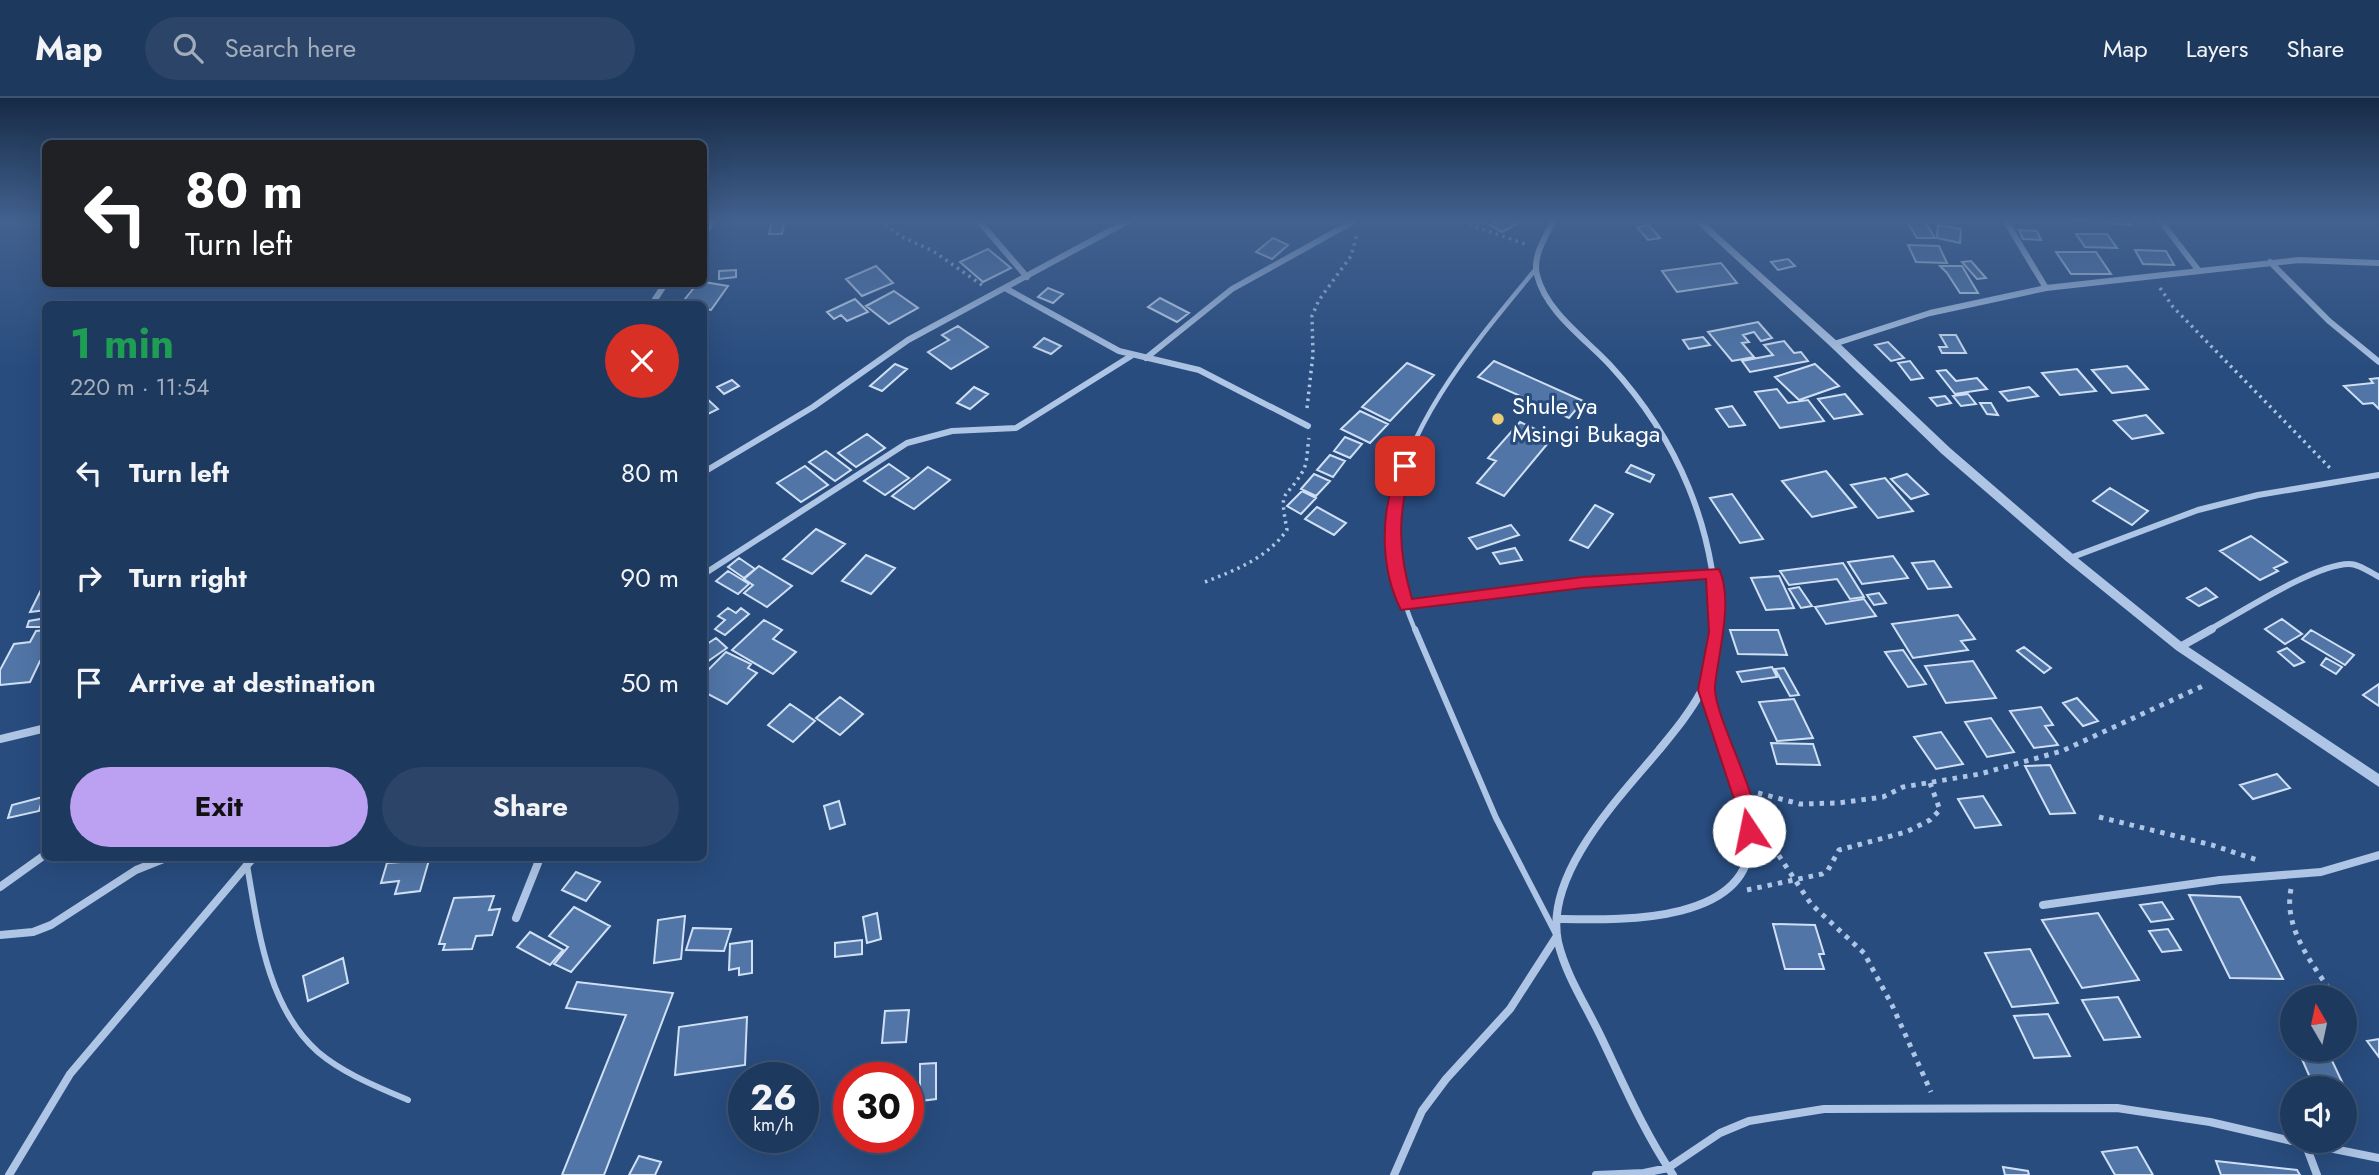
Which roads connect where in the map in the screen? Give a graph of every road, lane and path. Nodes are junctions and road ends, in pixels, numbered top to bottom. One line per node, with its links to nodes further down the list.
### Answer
1 (960, 270): 13 (path)
2 (1021, 270): 12 (street)
3 (1039, 270): 12 (street)
4 (1266, 270): 17 (street)
5 (1535, 270): 25 (street); 27 (lane)
6 (1753, 270): 15 (street)
7 (2035, 270): 14 (street)
8 (2205, 270): 10 (street)
9 (2278, 270): 18 (street)
10 (2199, 271): 11 (street)
11 (2158, 276): 14 (street); 22 (path)
12 (1027, 277): 13 (street)
13 (1006, 288): 16 (street); 20 (street)
14 (2046, 288): 15 (street)
15 (1834, 344): 23 (street)
16 (1131, 356): 17 (street); 24 (street)
17 (1146, 358): 19 (street)
18 (2379, 362)
19 (1308, 426)
20 (707, 470)
21 (2379, 475): 22 (street)
22 (2342, 480): 23 (street)
23 (2070, 558): 28 (street)
24 (707, 572)
25 (1714, 573): 27 (lane); 30 (street)
26 (2379, 577): 28 (street)
27 (1406, 606): 52 (lane)
28 (2180, 648): 29 (street)
29 (2221, 676): 33 (street); 34 (path)
30 (1707, 690): 35 (street); 50 (street)
31 (42, 729): 32 (street)
32 (0, 739)
33 (2379, 781)
34 (1930, 783): 35 (path); 45 (path)
35 (1739, 786): 47 (street)
36 (2099, 817): 43 (path)
37 (1764, 834): 45 (path)
38 (2379, 855): 44 (street)
39 (42, 857): 46 (street)
40 (158, 861): 51 (street)
41 (250, 861): 54 (lane); 61 (street)
42 (539, 861): 49 (street)
43 (2282, 874): 44 (street); 48 (street)
44 (2307, 874): 53 (path)
45 (1794, 880): 47 (path); 55 (path)
46 (0, 887)
47 (1725, 893): 50 (street)
48 (2043, 905)
49 (516, 918)
50 (1558, 919): 52 (street)
51 (0, 934)
52 (1557, 936): 60 (street); 62 (street)
53 (2327, 985)
54 (408, 1100)
55 (1937, 1107): 56 (street); 60 (street)
56 (2280, 1138)
57 (2309, 1153): 64 (street)
58 (2354, 1153): 59 (street)
59 (2379, 1158)
60 (1670, 1171): 63 (street)
61 (9, 1175)
62 (1394, 1175)
63 (1596, 1175)
64 (2317, 1175)

